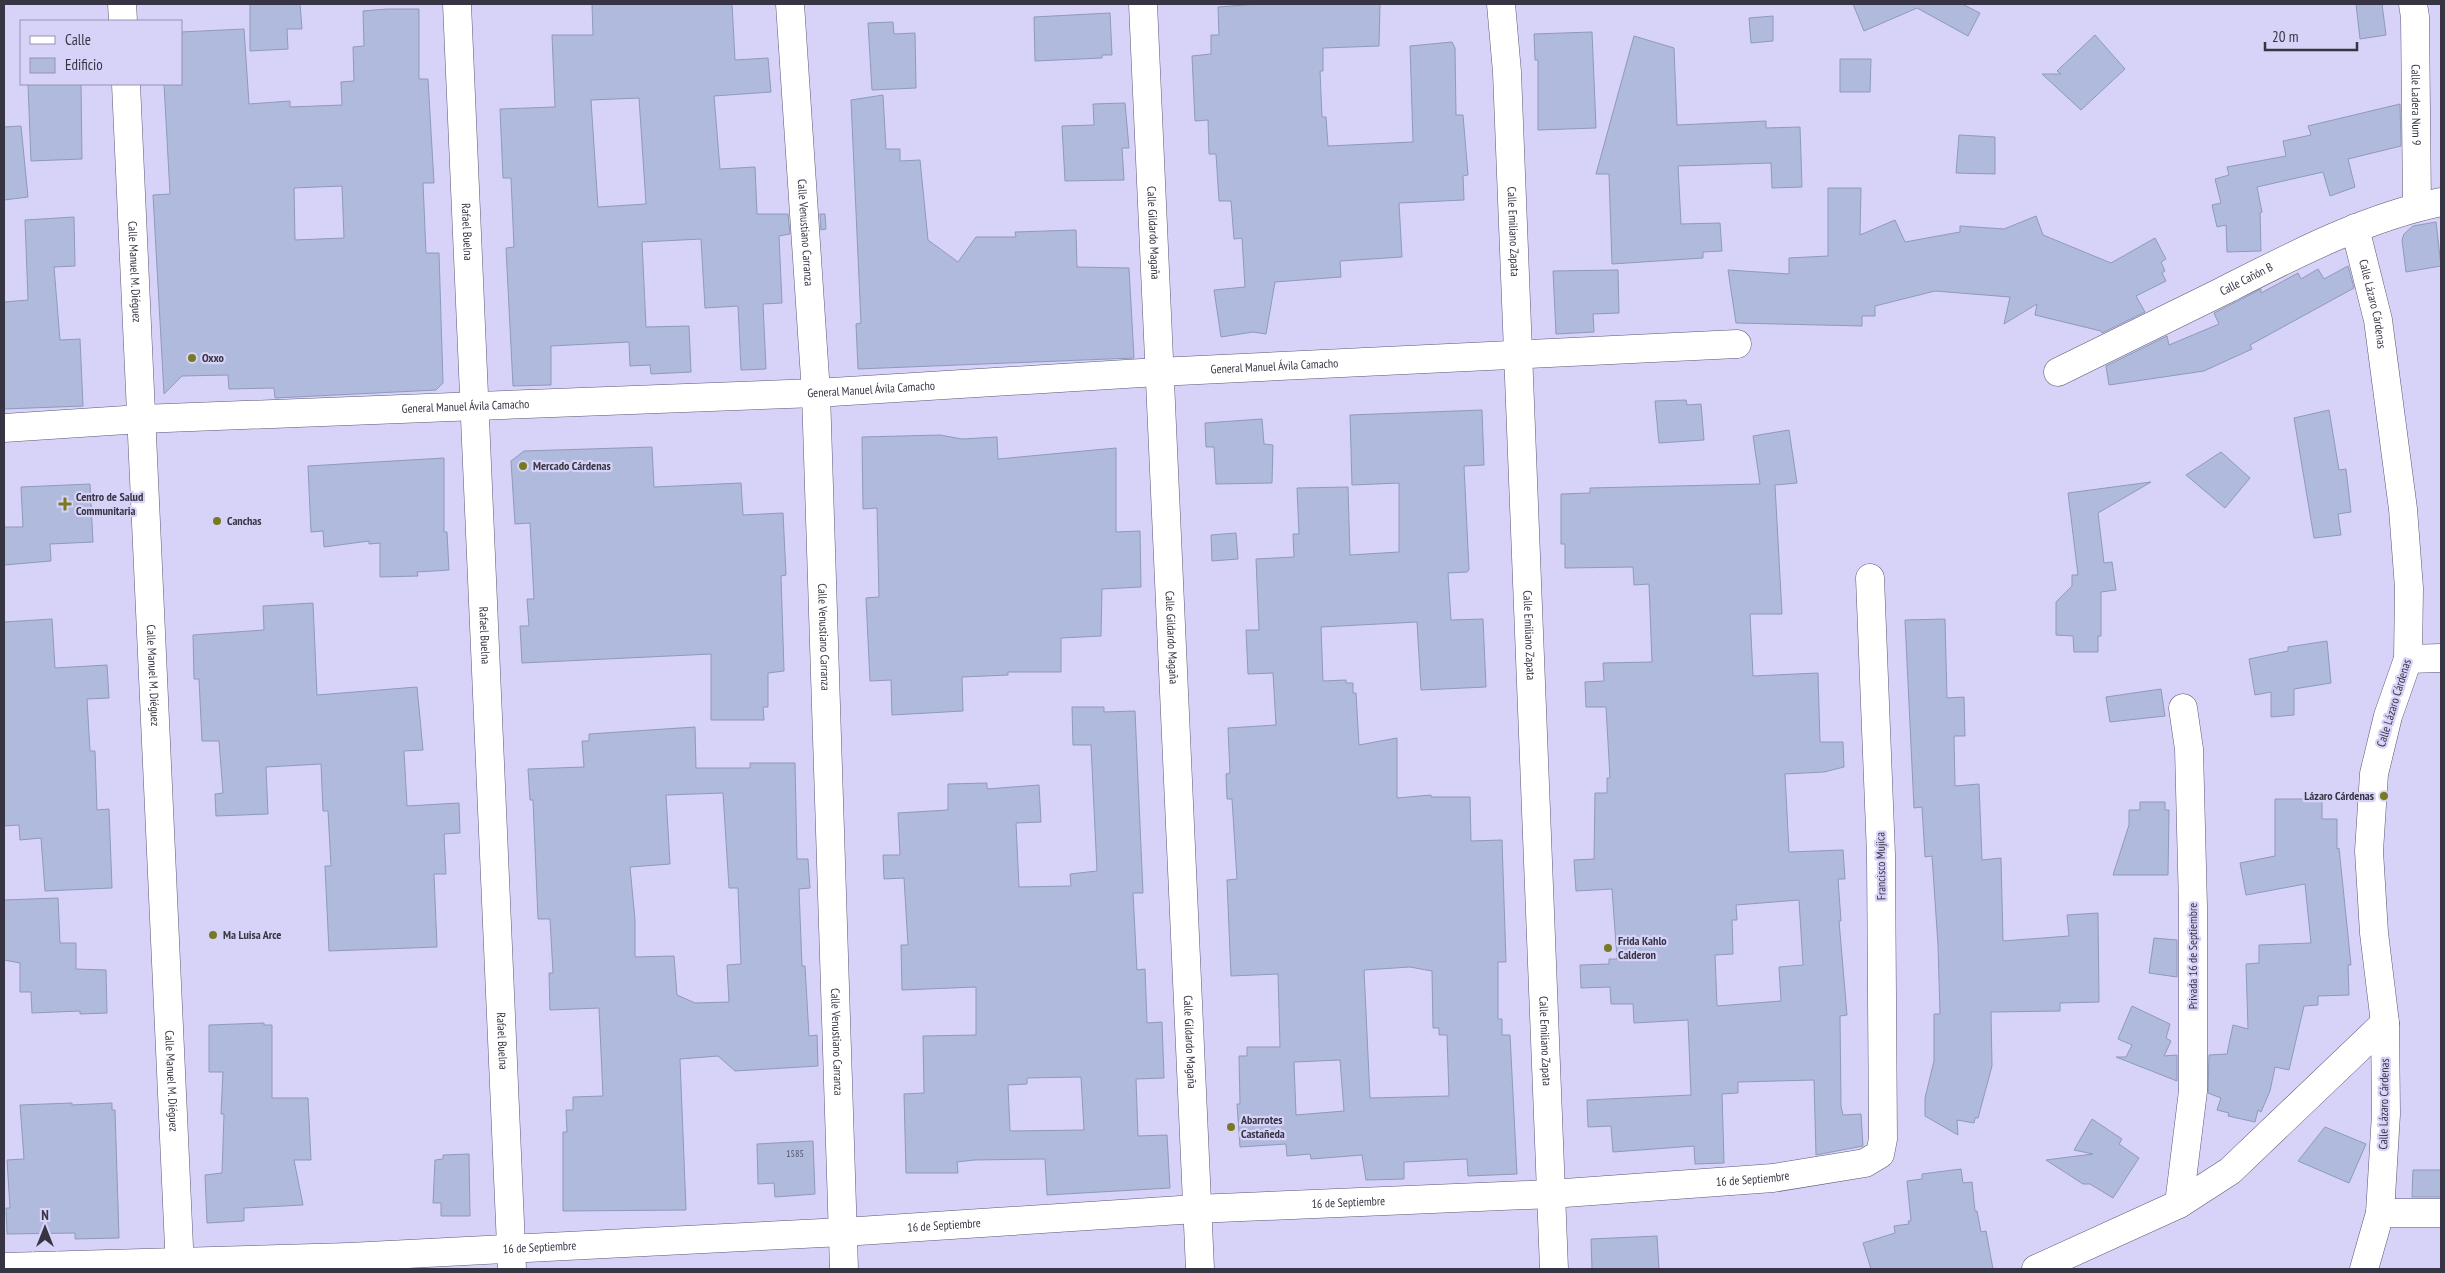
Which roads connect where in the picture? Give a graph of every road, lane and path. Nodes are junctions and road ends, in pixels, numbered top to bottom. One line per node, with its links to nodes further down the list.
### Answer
1 (122, 4): 7 (street)
2 (458, 4): 16 (street, Rafael Buelna)
3 (790, 4): 15 (street, Calle Venustiano Carranza)
4 (1143, 4): 13 (street, Calle Gildardo Magaña)
5 (1501, 4): 12 (street, Calle Emiliano Zapata)
6 (2413, 4): 9 (street, Calle Ladera Num 9)
7 (123, 20)
8 (126, 85): 17 (street, Calle Manuel M. Diéguez)
9 (2429, 205): 10 (street, Calle Cañón B)
10 (2355, 228): 14 (street, Calle Cañón B); 21 (street, Calle Lázaro Cárdenas)
11 (1737, 344): 12 (street, General Manuel Ávila Camacho)
12 (1518, 354): 13 (street, General Manuel Ávila Camacho); 25 (street, Calle Emiliano Zapata)
13 (1158, 372): 15 (street, General Manuel Ávila Camacho); 27 (street, Calle Gildardo Magaña)
14 (2058, 372)
15 (816, 393): 16 (street, General Manuel Ávila Camacho); 30 (street, Calle Venustiano Carranza)
16 (474, 408): 17 (street, General Manuel Ávila Camacho); 31 (street, Rafael Buelna)
17 (141, 419): 18 (street, General Manuel Ávila Camacho); 32 (street, Calle Manuel M. Diéguez)
18 (4, 428)
19 (1870, 578): 24 (street, Francisco Mujica)
20 (2441, 658): 21 (street)
21 (2408, 659): 23 (street, Calle Lázaro Cárdenas)
22 (2183, 708): 26 (street, Privada 16 de Septiembre)
23 (2385, 1023): 26 (street); 28 (street, Calle Lázaro Cárdenas)
24 (1880, 1154): 25 (street, 16 de Septiembre)
25 (1552, 1194): 27 (street, 16 de Septiembre); 36 (street, Calle Emiliano Zapata)
26 (2179, 1204): 37 (street)
27 (1196, 1209): 30 (street, 16 de Septiembre); 35 (street, Calle Gildardo Magaña)
28 (2380, 1213): 29 (street); 38 (street, Calle Lázaro Cárdenas)
29 (2441, 1213)
30 (843, 1232): 31 (street, 16 de Septiembre); 34 (street, Calle Venustiano Carranza)
31 (511, 1259): 32 (street, 16 de Septiembre)
32 (180, 1265): 33 (street, 16 de Septiembre)
33 (4, 1267)
34 (844, 1269)
35 (1200, 1269)
36 (1554, 1269)
37 (2036, 1269)
38 (2364, 1269)

